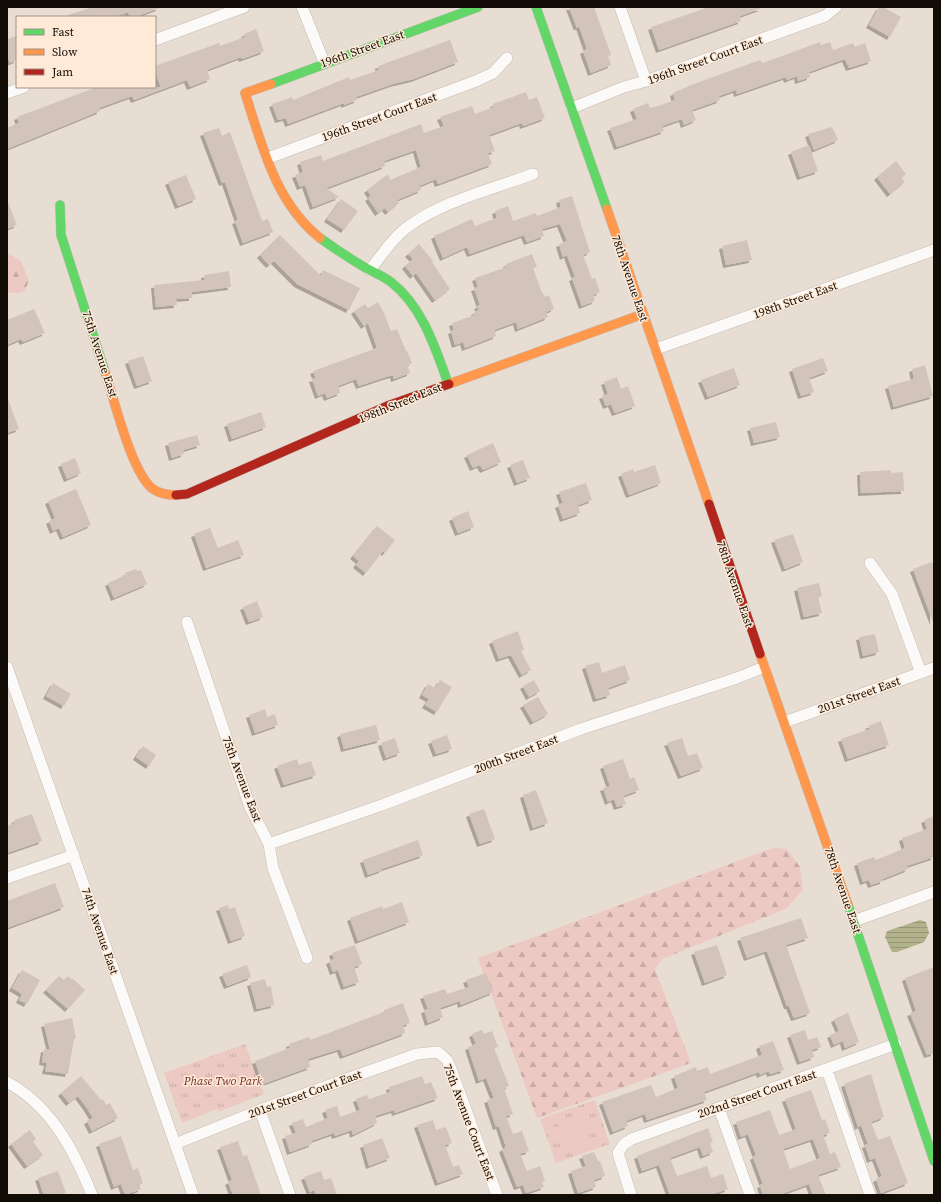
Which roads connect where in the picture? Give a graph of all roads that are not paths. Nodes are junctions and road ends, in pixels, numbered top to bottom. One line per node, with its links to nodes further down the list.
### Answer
1 (244, 7): 7 (street)
2 (302, 7): 9 (street)
3 (478, 7): 9 (street, 196th Street East)
4 (536, 7): 13 (street, 78th Avenue East)
5 (620, 7): 10 (street)
6 (836, 7): 10 (street, 196th Street Court East)
7 (156, 40)
8 (507, 58): 14 (street, 196th Street Court East)
9 (324, 62): 14 (street, 196th Street East)
10 (646, 81): 13 (street, 196th Street Court East)
11 (21, 88): 12 (street)
12 (7, 93)
13 (572, 108): 19 (street, 78th Avenue East)
14 (268, 158): 18 (street)
15 (533, 174): 18 (street)
16 (60, 205): 22 (street, 75th Avenue East)
17 (934, 250): 20 (street, 198th Street East)
18 (370, 270): 21 (street)
19 (642, 314): 20 (street, 78th Avenue East); 21 (street, 198th Street East)
20 (656, 349): 26 (street, 78th Avenue East)
21 (448, 383): 22 (street, 198th Street East)
22 (161, 494)
23 (870, 563): 28 (street)
24 (187, 622): 30 (street, 75th Avenue East)
25 (7, 667): 31 (street, 74th Avenue East)
26 (764, 667): 29 (street, 78th Avenue East); 30 (street, 200th Street East)
27 (934, 668): 28 (street, 201st Street East)
28 (921, 673): 29 (street, 201st Street East)
29 (785, 722): 34 (street, 78th Avenue East)
30 (269, 844): 35 (street, 75th Avenue East)
31 (74, 855): 32 (street); 42 (street, 74th Avenue East)
32 (7, 878)
33 (934, 892): 34 (street)
34 (854, 921): 36 (street, 78th Avenue East)
35 (307, 958)
36 (896, 1044): 38 (street, 202nd Street Court East); 43 (street, 78th Avenue East)
37 (438, 1052): 41 (street, 201st Street Court East); 47 (street, 75th Avenue Court East)
38 (827, 1070): 40 (street, 202nd Street Court East); 50 (street)
39 (7, 1082): 44 (street)
40 (719, 1108): 48 (street, 202nd Street Court East); 49 (street)
41 (260, 1110): 42 (street, 201st Street Court East); 46 (street)
42 (175, 1144): 45 (street, 74th Avenue East)
43 (933, 1156)
44 (92, 1195)
45 (193, 1195)
46 (290, 1195)
47 (497, 1195)
48 (631, 1195)
49 (750, 1195)
50 (870, 1195)

